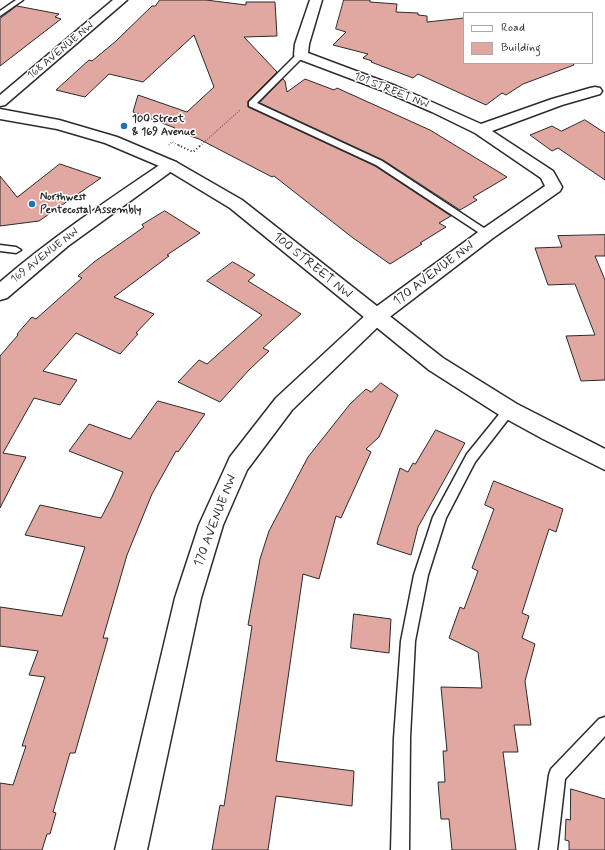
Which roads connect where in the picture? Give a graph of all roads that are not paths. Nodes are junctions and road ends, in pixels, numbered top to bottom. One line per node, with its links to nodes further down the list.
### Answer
1 (20, 0): 5 (lane)
2 (102, 0): 4 (street)
3 (316, 0): 6 (street)
4 (119, 2): 8 (street, 168 AVENUE NW)
5 (0, 14)
6 (301, 56): 10 (street, 101 STREET NW); 13 (lane)
7 (595, 91): 10 (street)
8 (0, 102)
9 (0, 114): 11 (street, 100 STREET NW)
10 (480, 130): 12 (street, 101 STREET NW)
11 (170, 165): 16 (street, 169 AVENUE NW); 17 (street, 100 STREET NW)
12 (554, 187): 13 (street, 170 AVENUE NW)
13 (487, 234): 17 (street, 170 AVENUE NW)
14 (0, 248): 15 (lane)
15 (16, 250)
16 (0, 293)
17 (376, 317): 18 (street, 100 STREET NW); 21 (street, 170 AVENUE NW)
18 (509, 410): 19 (street, 100 STREET NW); 22 (lane)
19 (605, 460)
20 (605, 725): 23 (lane)
21 (131, 850)
22 (400, 850)
23 (548, 850)

